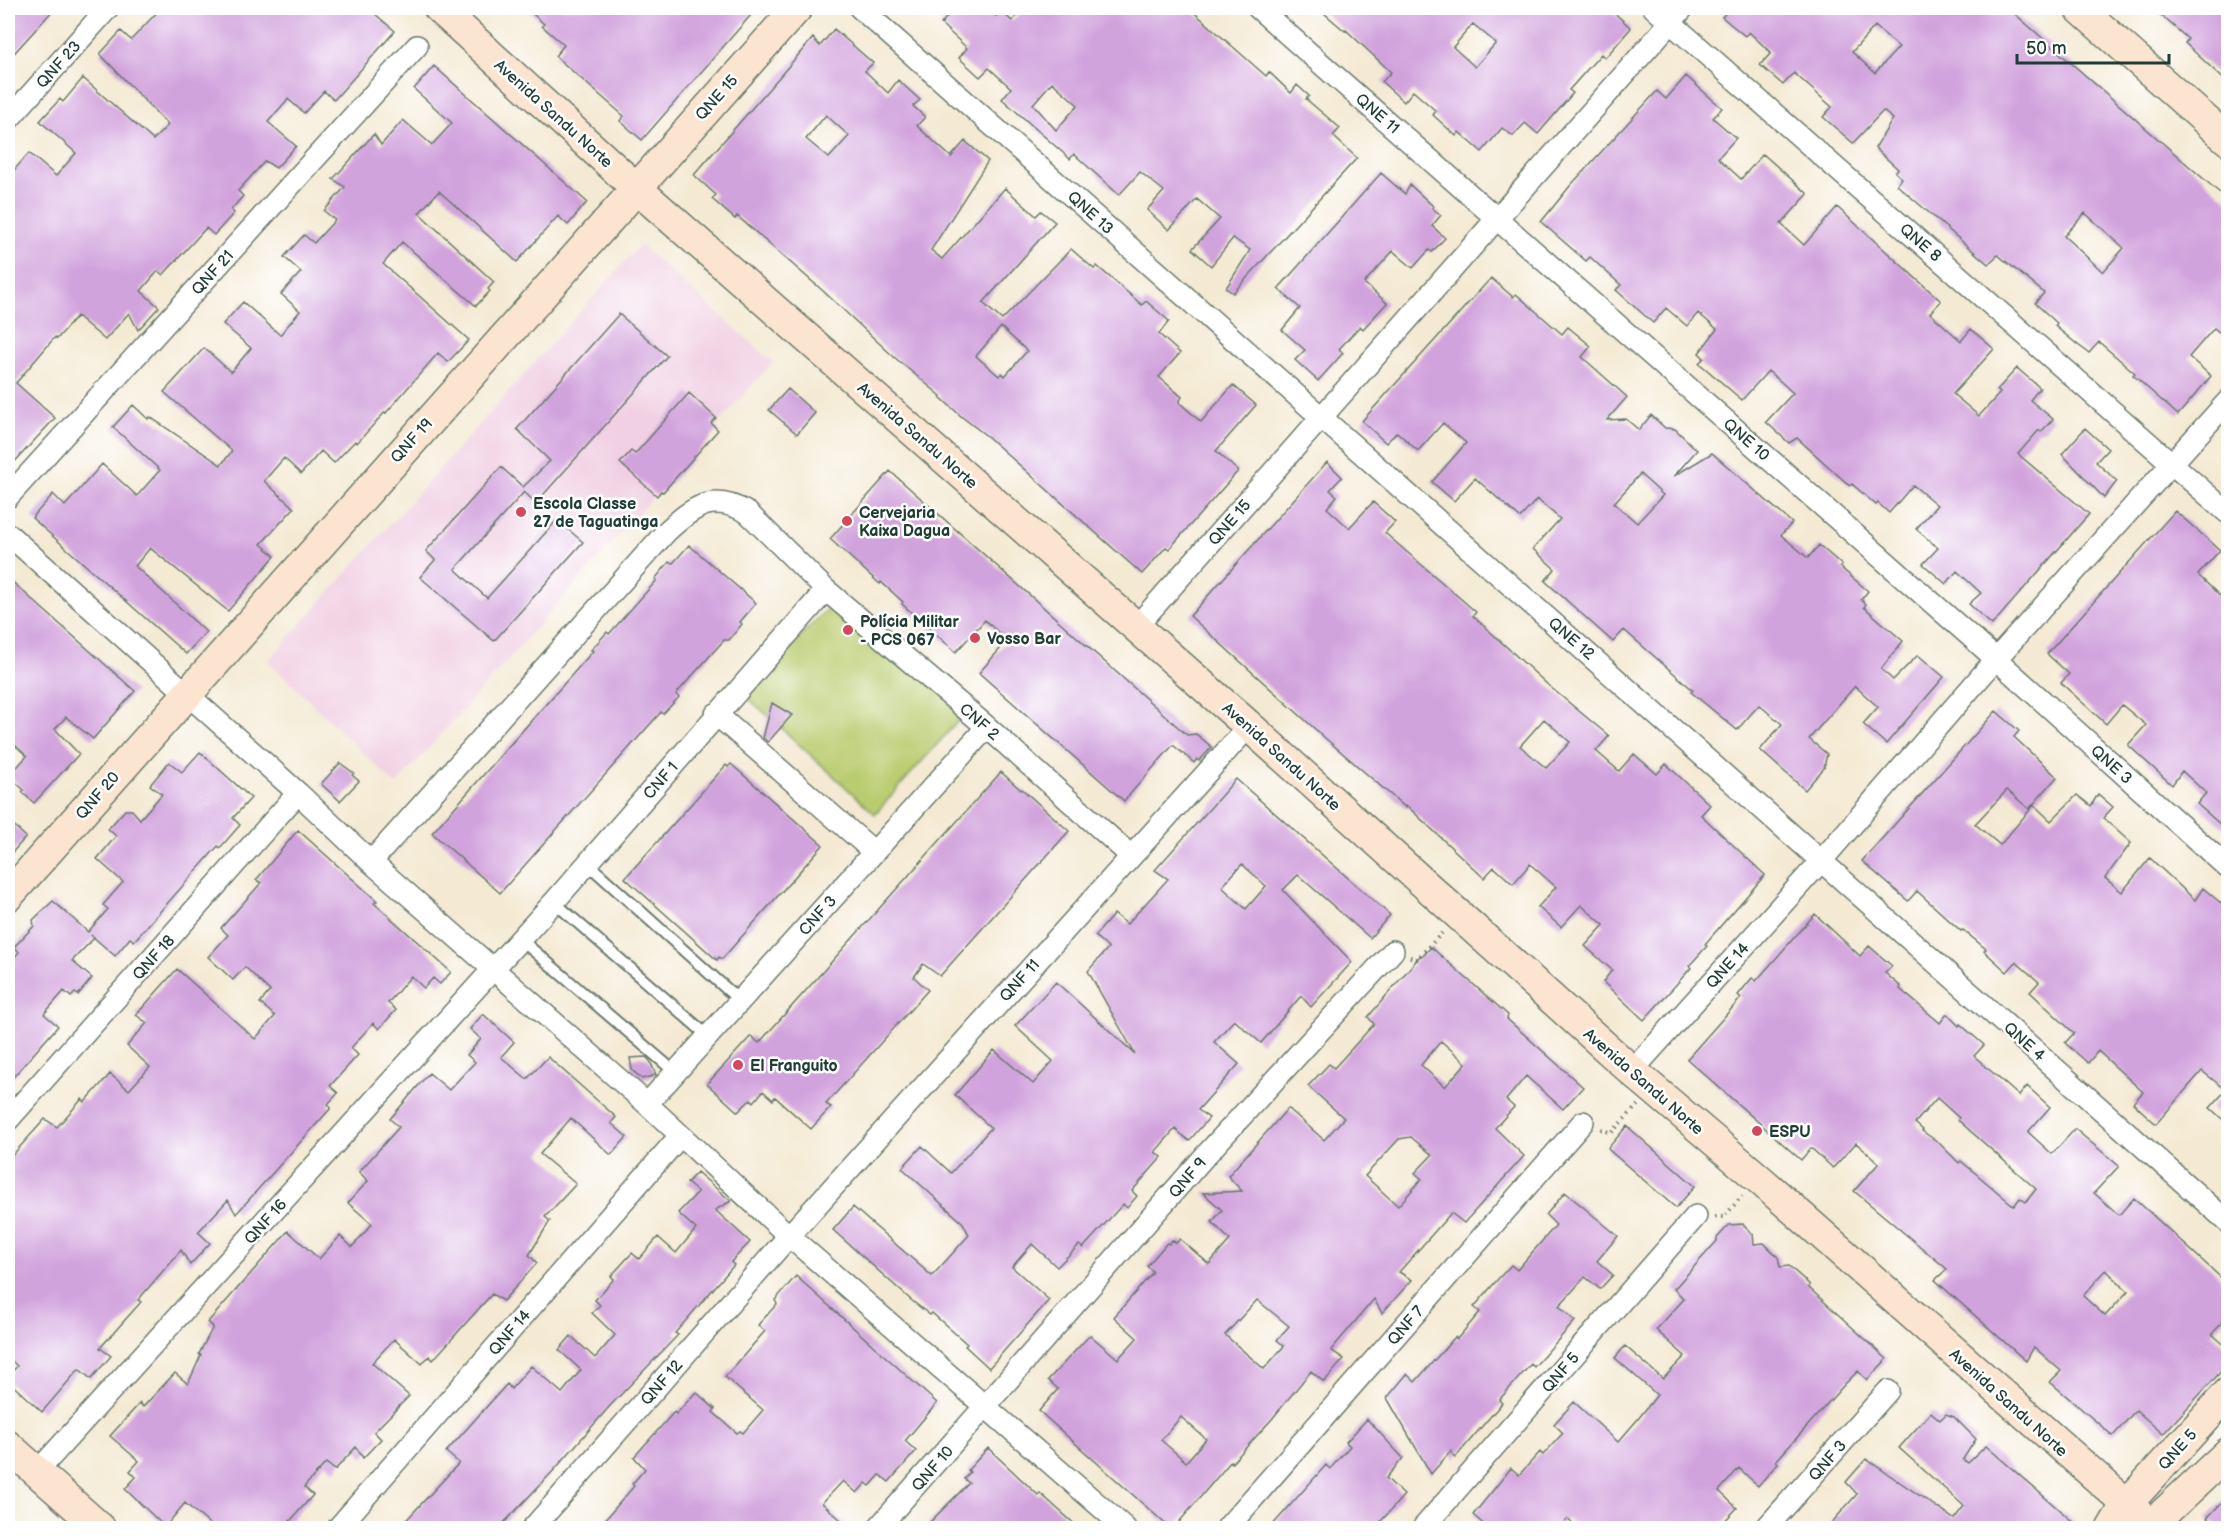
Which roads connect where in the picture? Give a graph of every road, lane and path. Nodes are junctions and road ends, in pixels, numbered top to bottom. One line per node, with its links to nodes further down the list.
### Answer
1 (108, 8): 10 (street, QNF 23)
2 (439, 8): 12 (main road, Avenida Sandu Norte)
3 (797, 8): 12 (main road, QNE 15)
4 (860, 8): 15 (street, QNE 13)
5 (1258, 8): 13 (street, QNE 11)
6 (1653, 8): 8 (street, QNE 8)
7 (2079, 8): 11 (main road)
8 (1676, 15): 13 (street, QNE 15); 16 (street, QNE 8)
9 (417, 46): 17 (street, QNF 21)
10 (8, 120)
11 (2229, 140)
12 (635, 187): 21 (main road, Avenida Sandu Norte); 23 (main road, QNF 19)
13 (1498, 219): 15 (street, QNE 15); 22 (street, QNE 10)
14 (2229, 401): 16 (street, QNE 14)
15 (1321, 417): 21 (street, QNE 15); 30 (street, QNE 12)
16 (2172, 463): 18 (street, QNE 8); 22 (street, QNE 14)
17 (8, 497)
18 (2229, 513)
19 (8, 534): 23 (street)
20 (826, 590): 24 (street, CNF 1); 26 (street, CNF 2); 31 (street, CNF 2)
21 (1136, 627): 25 (main road, Avenida Sandu Norte)
22 (1996, 660): 30 (street, QNE 14); 33 (street, QNE 3)
23 (186, 693): 27 (street); 34 (main road, QNF 20)
24 (716, 714): 28 (street); 32 (street, CNF 1)
25 (1249, 726): 29 (street, QNF 11); 41 (main road, Avenida Sandu Norte)
26 (987, 727): 28 (street, CNF 3); 29 (street, CNF 2)
27 (298, 794): 31 (street); 44 (street, QNF 18)
28 (874, 852): 39 (street, CNF 3)
29 (1131, 856): 52 (street, QNF 11)
30 (1822, 860): 41 (street, QNE 14); 51 (street, QNE 4)
31 (370, 861): 38 (street)
32 (588, 864): 35 (street, CNF 1); 39 (lane)
33 (2229, 868)
34 (8, 897)
35 (554, 902): 36 (street, CNF 1); 40 (lane)
36 (520, 939): 38 (street, CNF 1); 42 (lane)
37 (1393, 951): 55 (street, QNF 9)
38 (492, 970): 43 (street); 58 (street, QNF 16)
39 (740, 1001): 40 (street, CNF 3)
40 (708, 1036): 42 (street, CNF 3)
41 (1632, 1071): 49 (main road, Avenida Sandu Norte)
42 (675, 1072): 43 (street, CNF 3)
43 (646, 1104): 48 (street)
44 (8, 1120)
45 (1625, 1120): 47 (path)
46 (1582, 1122): 65 (street, QNF 7)
47 (1611, 1133)
48 (680, 1136): 52 (street); 61 (street, QNF 14)
49 (1758, 1178): 50 (path); 59 (main road, Avenida Sandu Norte)
50 (1696, 1216): 66 (street, QNF 5)
51 (2229, 1222)
52 (789, 1236): 55 (street); 62 (street, QNF 12)
53 (1888, 1391): 67 (street, QNF 3)
54 (2226, 1398): 59 (main road, QNE 5)
55 (986, 1408): 63 (street, QNF 10); 64 (street)
56 (8, 1446): 58 (main road)
57 (2229, 1453): 68 (main road)
58 (37, 1472): 60 (main road)
59 (2119, 1517): 68 (main road, Avenida Sandu Norte)
60 (100, 1528)
61 (338, 1528)
62 (533, 1528)
63 (879, 1528)
64 (1125, 1528)
65 (1227, 1528)
66 (1424, 1528)
67 (1766, 1528)
68 (2151, 1528)

